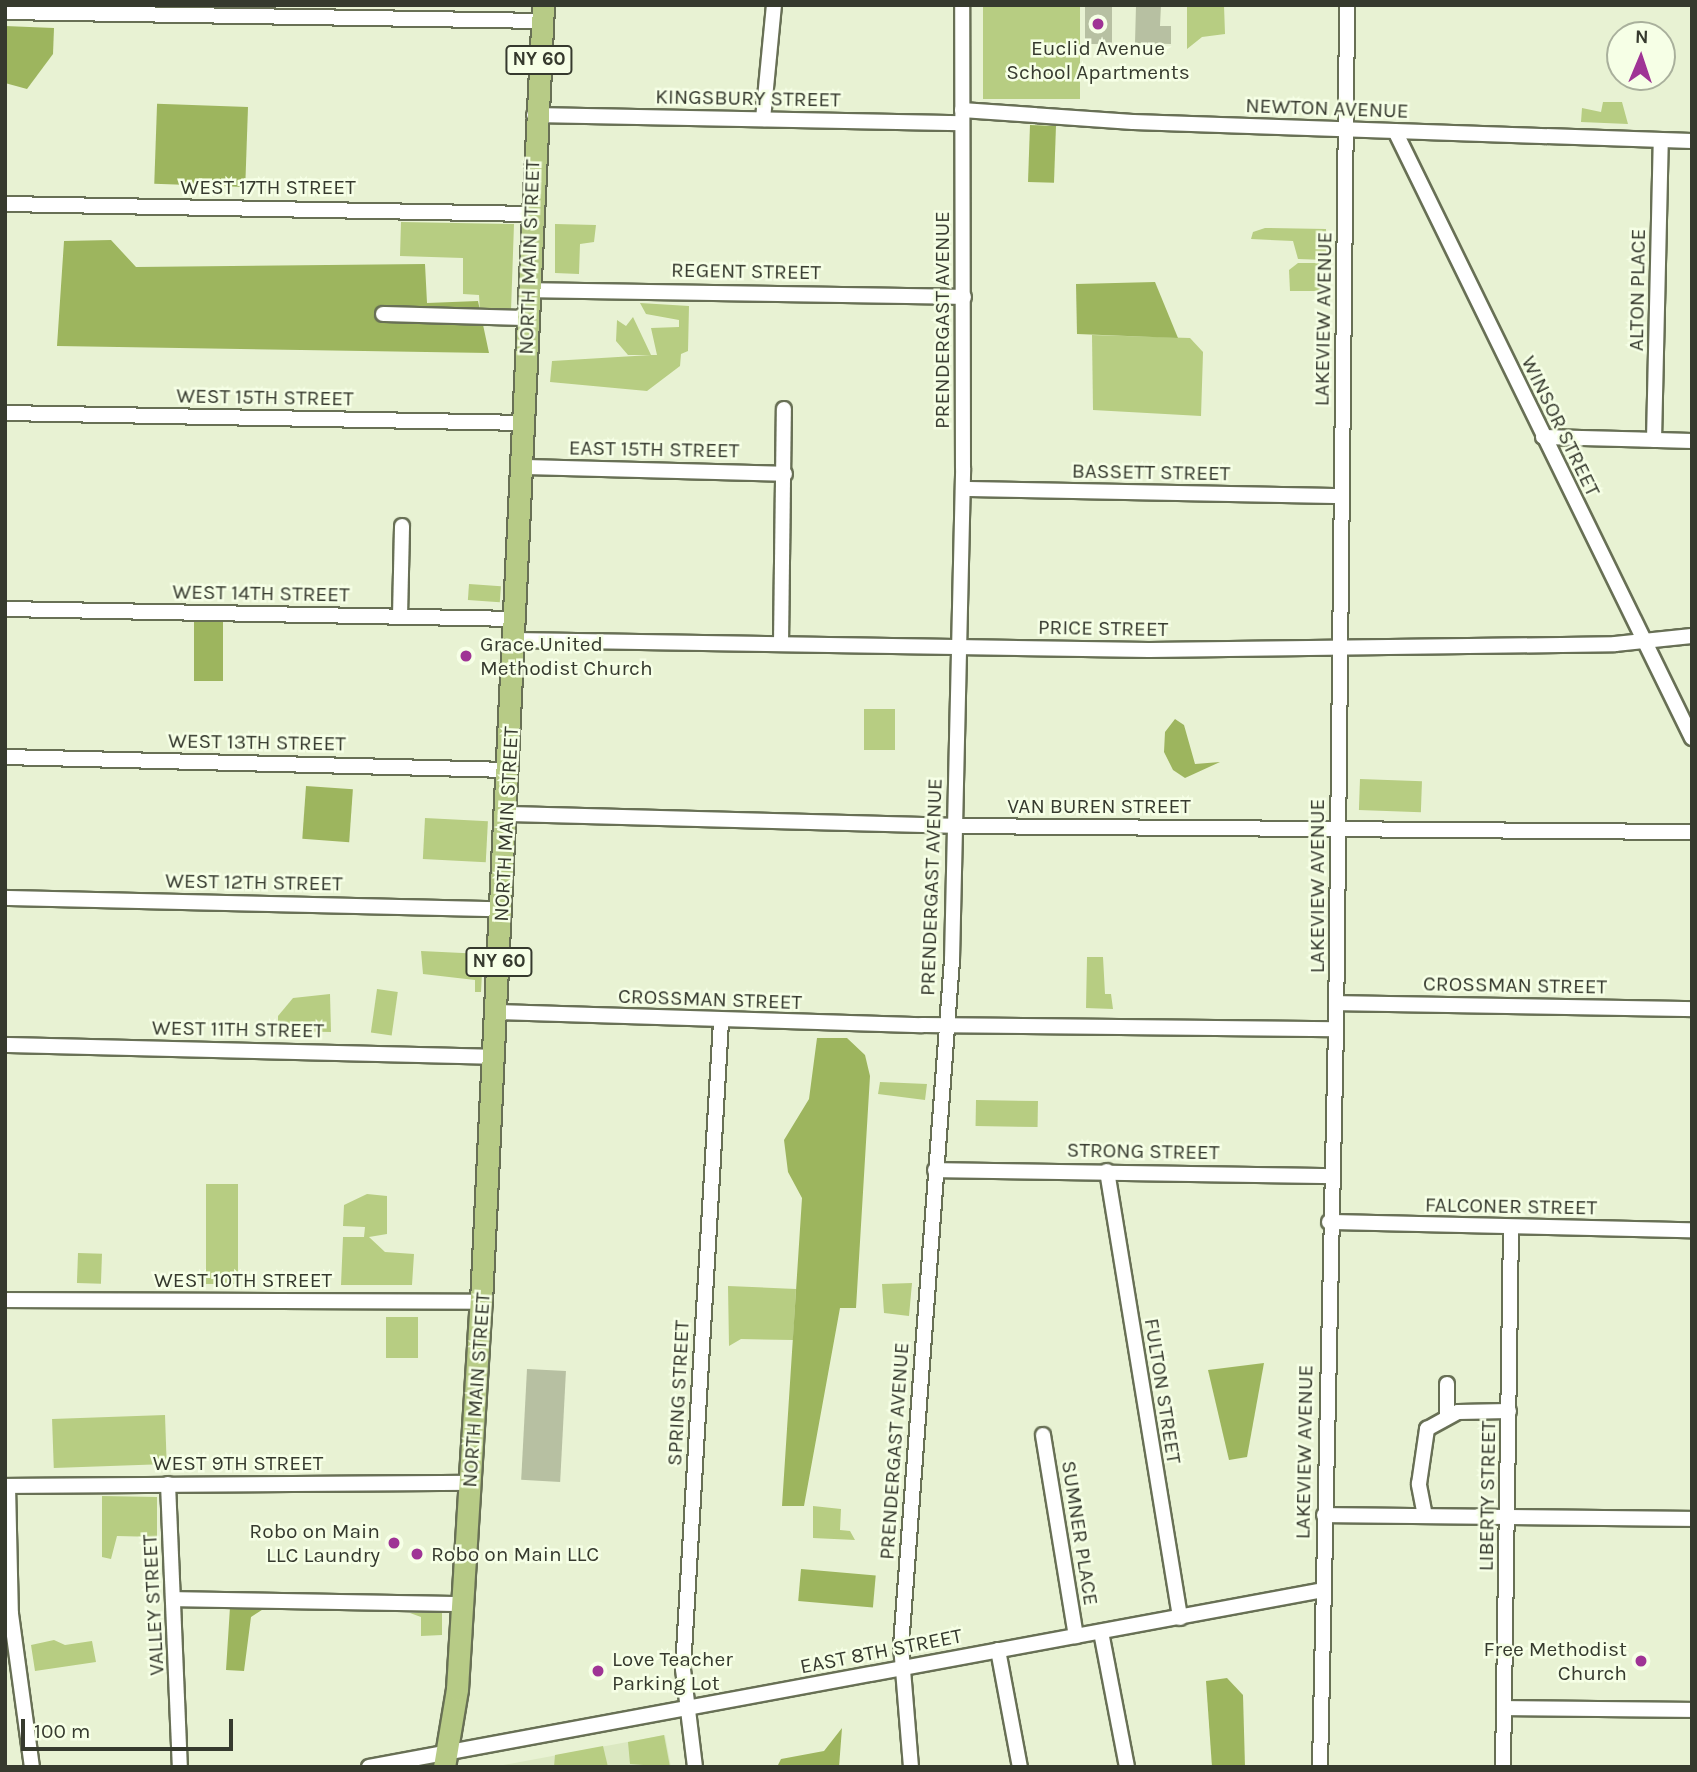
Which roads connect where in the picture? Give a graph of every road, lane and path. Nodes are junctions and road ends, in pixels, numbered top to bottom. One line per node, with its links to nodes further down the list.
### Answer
1 (774, 5): 8 (street)
2 (962, 5): 7 (street, PRENDERGAST AVENUE)
3 (1347, 5): 9 (street, LAKEVIEW AVENUE)
4 (5, 12): 5 (street)
5 (542, 13): 6 (highway, NORTH MAIN STREET / NY 60)
6 (534, 115): 8 (street, KINGSBURY STREET); 14 (highway, NORTH MAIN STREET / NY 60)
7 (962, 116): 8 (street, KINGSBURY STREET); 9 (street, NEWTON AVENUE); 16 (street, PRENDERGAST AVENUE)
8 (763, 119)
9 (1348, 129): 10 (street, NEWTON AVENUE); 28 (street, LAKEVIEW AVENUE)
10 (1395, 131): 11 (street, NEWTON AVENUE); 22 (street, WINSOR STREET)
11 (1661, 140): 12 (street, NEWTON AVENUE); 23 (street, ALTON PLACE)
12 (1692, 141)
13 (5, 204): 14 (street, WEST 17TH STREET)
14 (530, 214): 15 (highway, NORTH MAIN STREET / NY 60)
15 (527, 290): 16 (street, REGENT STREET); 18 (highway, NORTH MAIN STREET / NY 60)
16 (964, 297): 27 (street, PRENDERGAST AVENUE)
17 (383, 314): 18 (street)
18 (526, 318): 21 (highway, NORTH MAIN STREET / NY 60)
19 (784, 409): 26 (street)
20 (5, 413): 21 (street, WEST 15TH STREET)
21 (524, 424): 25 (highway, NORTH MAIN STREET / NY 60)
22 (1543, 437): 23 (street); 34 (street, WINSOR STREET)
23 (1654, 440): 24 (street)
24 (1692, 441)
25 (523, 467): 26 (street, EAST 15TH STREET); 32 (highway, NORTH MAIN STREET / NY 60)
26 (785, 474): 35 (street)
27 (962, 489): 28 (street, BASSETT STREET); 36 (street, PRENDERGAST AVENUE)
28 (1340, 496): 37 (street, LAKEVIEW AVENUE)
29 (402, 526): 31 (street)
30 (5, 608): 31 (street, WEST 14TH STREET)
31 (400, 617): 32 (street, WEST 14TH STREET)
32 (515, 629): 35 (street, PRICE STREET); 40 (highway, NORTH MAIN STREET / NY 60)
33 (1692, 636): 34 (street, PRICE STREET)
34 (1644, 641): 37 (street, PRICE STREET); 38 (street, WINSOR STREET)
35 (781, 644): 36 (street, PRICE STREET)
36 (957, 647): 37 (street, PRICE STREET); 42 (street, PRENDERGAST AVENUE)
37 (1337, 648): 43 (street, LAKEVIEW AVENUE)
38 (1692, 738)
39 (5, 757): 40 (street, WEST 13TH STREET)
40 (509, 770): 41 (highway, NORTH MAIN STREET / NY 60)
41 (507, 814): 42 (street, VAN BUREN STREET); 46 (highway, NORTH MAIN STREET / NY 60)
42 (954, 826): 43 (street, VAN BUREN STREET); 51 (street, PRENDERGAST AVENUE)
43 (1338, 826): 44 (street, VAN BUREN STREET); 47 (street, LAKEVIEW AVENUE)
44 (1692, 832)
45 (5, 898): 46 (street, WEST 12TH STREET)
46 (501, 909): 49 (highway, NORTH MAIN STREET / NY 60)
47 (1337, 1003): 48 (street, CROSSMAN STREET); 52 (street, LAKEVIEW AVENUE)
48 (1692, 1009)
49 (497, 1012): 50 (street, CROSSMAN STREET); 54 (highway, NORTH MAIN STREET / NY 60)
50 (721, 1021): 51 (street, CROSSMAN STREET); 82 (street, SPRING STREET)
51 (947, 1025): 52 (street, CROSSMAN STREET); 55 (street, PRENDERGAST AVENUE)
52 (1336, 1029): 57 (street, LAKEVIEW AVENUE)
53 (5, 1045): 54 (street, WEST 11TH STREET)
54 (494, 1057): 62 (highway, NORTH MAIN STREET / NY 60)
55 (935, 1170): 56 (street, STRONG STREET); 81 (street, PRENDERGAST AVENUE)
56 (1108, 1171): 57 (street, STRONG STREET); 77 (street, FULTON STREET)
57 (1331, 1176): 58 (street, LAKEVIEW AVENUE)
58 (1329, 1222): 59 (street, FALCONER STREET); 70 (street, LAKEVIEW AVENUE)
59 (1511, 1227): 60 (street, FALCONER STREET); 64 (street, LIBERTY STREET)
60 (1692, 1230)
61 (5, 1300): 62 (street, WEST 10TH STREET)
62 (481, 1302): 67 (highway, NORTH MAIN STREET / NY 60)
63 (1447, 1384): 65 (street)
64 (1510, 1411): 65 (street); 72 (street, LIBERTY STREET)
65 (1447, 1416): 71 (street)
66 (1043, 1436): 79 (street, SUMNER PLACE)
67 (470, 1483): 68 (street, WEST 9TH STREET); 76 (highway, NORTH MAIN STREET / NY 60)
68 (168, 1484): 69 (street, WEST 9TH STREET); 75 (street, VALLEY STREET)
69 (7, 1486): 86 (street)
70 (1324, 1515): 71 (street); 74 (street, LAKEVIEW AVENUE)
71 (1425, 1516): 72 (street)
72 (1508, 1517): 73 (street); 83 (street, LIBERTY STREET)
73 (1692, 1519)
74 (1323, 1590): 77 (street, EAST 8TH STREET); 93 (street, LAKEVIEW AVENUE)
75 (174, 1599): 76 (street); 87 (street, VALLEY STREET)
76 (462, 1604): 85 (highway, NORTH MAIN STREET / NY 60)
77 (1180, 1618): 78 (street, EAST 8TH STREET)
78 (1101, 1632): 79 (street, EAST 8TH STREET); 92 (street)
79 (1076, 1636): 80 (street, EAST 8TH STREET)
80 (998, 1650): 81 (street, EAST 8TH STREET); 91 (street)
81 (900, 1669): 82 (street, EAST 8TH STREET); 90 (street, PRENDERGAST AVENUE)
82 (686, 1708): 85 (street, EAST 8TH STREET); 89 (street, SPRING STREET)
83 (1504, 1708): 84 (street); 94 (street, LIBERTY STREET)
84 (1692, 1710)
85 (446, 1760): 88 (street, EAST 8TH STREET)
86 (32, 1767)
87 (180, 1767)
88 (369, 1767)
89 (695, 1767)
90 (911, 1767)
91 (1020, 1767)
92 (1127, 1767)
93 (1320, 1767)
94 (1503, 1767)

